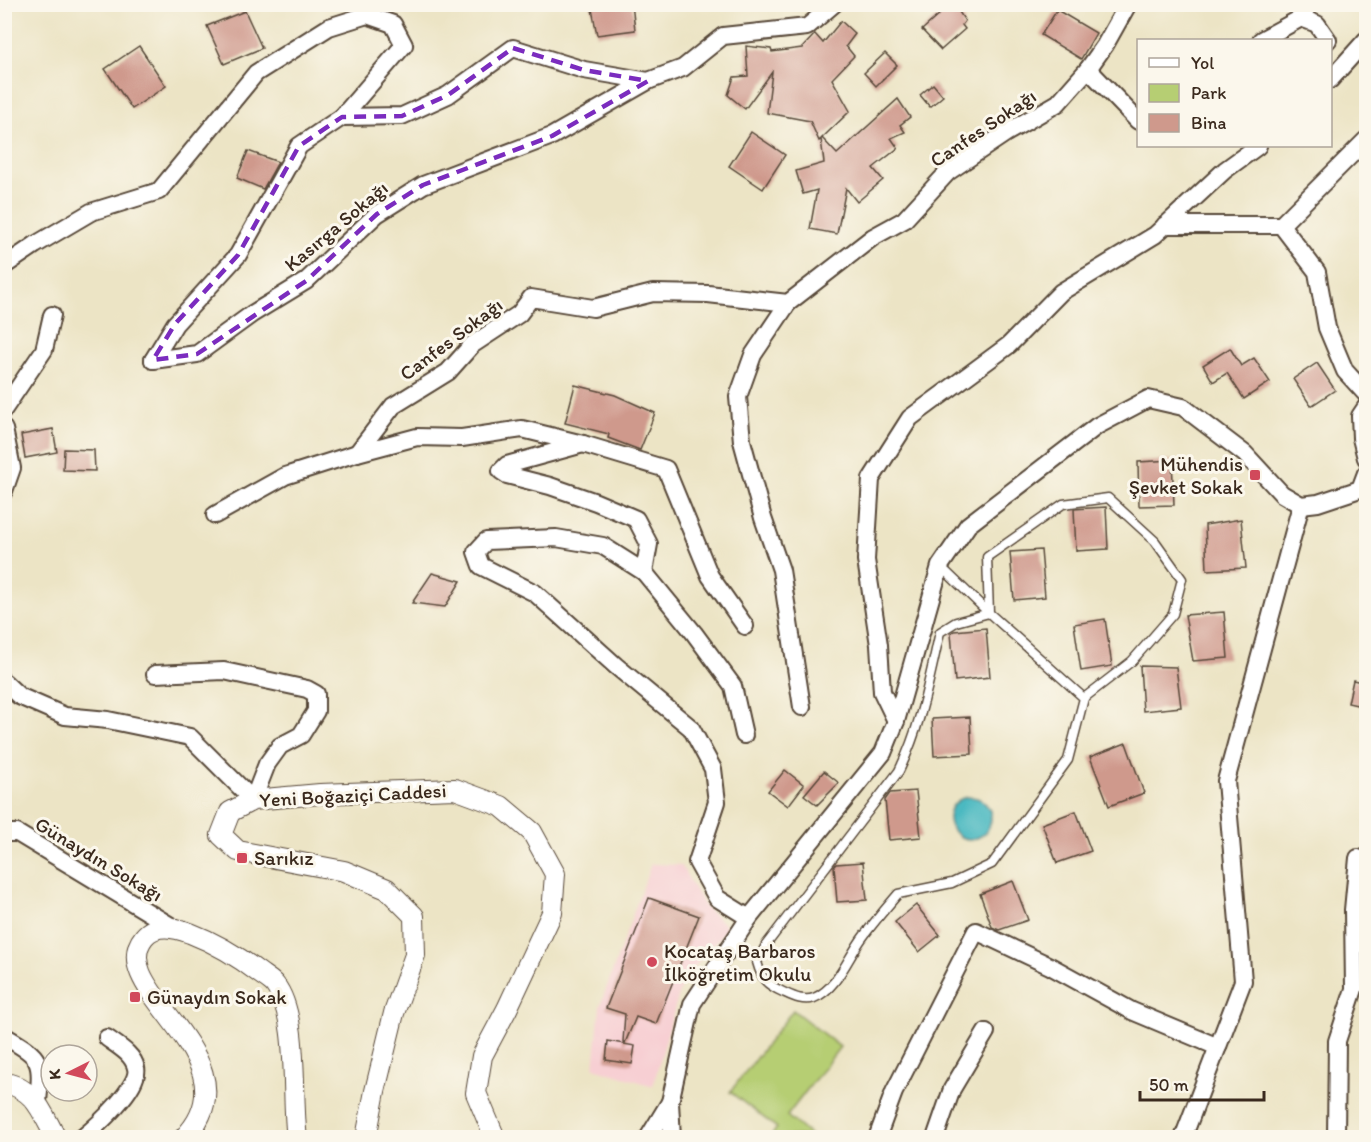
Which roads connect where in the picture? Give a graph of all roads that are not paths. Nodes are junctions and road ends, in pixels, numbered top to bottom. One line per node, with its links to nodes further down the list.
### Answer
1 (834, 4): 11 (street, Kasırga Sokağı)
2 (1128, 4): 9 (street, Canfes Sokağı)
3 (1305, 11): 4 (street); 5 (street)
4 (1263, 39)
5 (1327, 39)
6 (1366, 40): 8 (street)
7 (1332, 48): 8 (street)
8 (1344, 65): 10 (street)
9 (1088, 69): 13 (street); 19 (street, Canfes Sokağı)
10 (1332, 78)
11 (648, 81): 12 (street); 12 (street, Kasırga Sokağı)
12 (342, 117): 18 (street)
13 (1137, 120)
14 (1366, 140): 17 (street)
15 (1257, 147): 16 (street)
16 (1165, 225): 17 (street); 40 (street)
17 (1281, 225): 21 (street)
18 (4, 266)
19 (788, 303): 26 (street, Canfes Sokağı); 39 (street)
20 (52, 315): 23 (street)
21 (1366, 394)
22 (1366, 407): 27 (street)
23 (4, 409)
24 (4, 429): 29 (street)
25 (583, 444): 26 (street); 33 (street); 35 (street)
26 (357, 453): 31 (street)
27 (1366, 459)
28 (1366, 473): 30 (street)
29 (4, 491)
30 (1300, 505): 32 (street); 50 (street)
31 (215, 515)
32 (940, 566): 34 (lane); 40 (street)
33 (644, 572): 41 (street); 45 (street)
34 (989, 613): 38 (lane); 38 (lane); 38 (lane)
35 (745, 626)
36 (155, 674): 42 (street)
37 (4, 682): 42 (street)
38 (1084, 698)
39 (802, 707)
40 (896, 721): 45 (street)
41 (744, 735)
42 (252, 800): 58 (street, Yeni Boğaziçi Caddesi); 59 (street, Yeni Boğaziçi Caddesi)
43 (4, 833): 46 (street, Günaydın Sokağı)
44 (1358, 858): 65 (street)
45 (749, 918): 53 (street)
46 (171, 926): 56 (street); 57 (street)
47 (986, 1032): 63 (street)
48 (6, 1037): 52 (street)
49 (107, 1038): 55 (street)
50 (1218, 1047): 62 (street); 64 (street)
51 (4, 1082): 52 (street)
52 (38, 1102): 54 (street)
53 (670, 1102): 60 (street); 61 (street)
54 (56, 1137)
55 (82, 1137)
56 (184, 1137)
57 (297, 1137)
58 (366, 1137)
59 (495, 1137)
60 (648, 1137)
61 (672, 1137)
62 (877, 1137)
63 (935, 1137)
64 (1183, 1137)
65 (1336, 1137)

